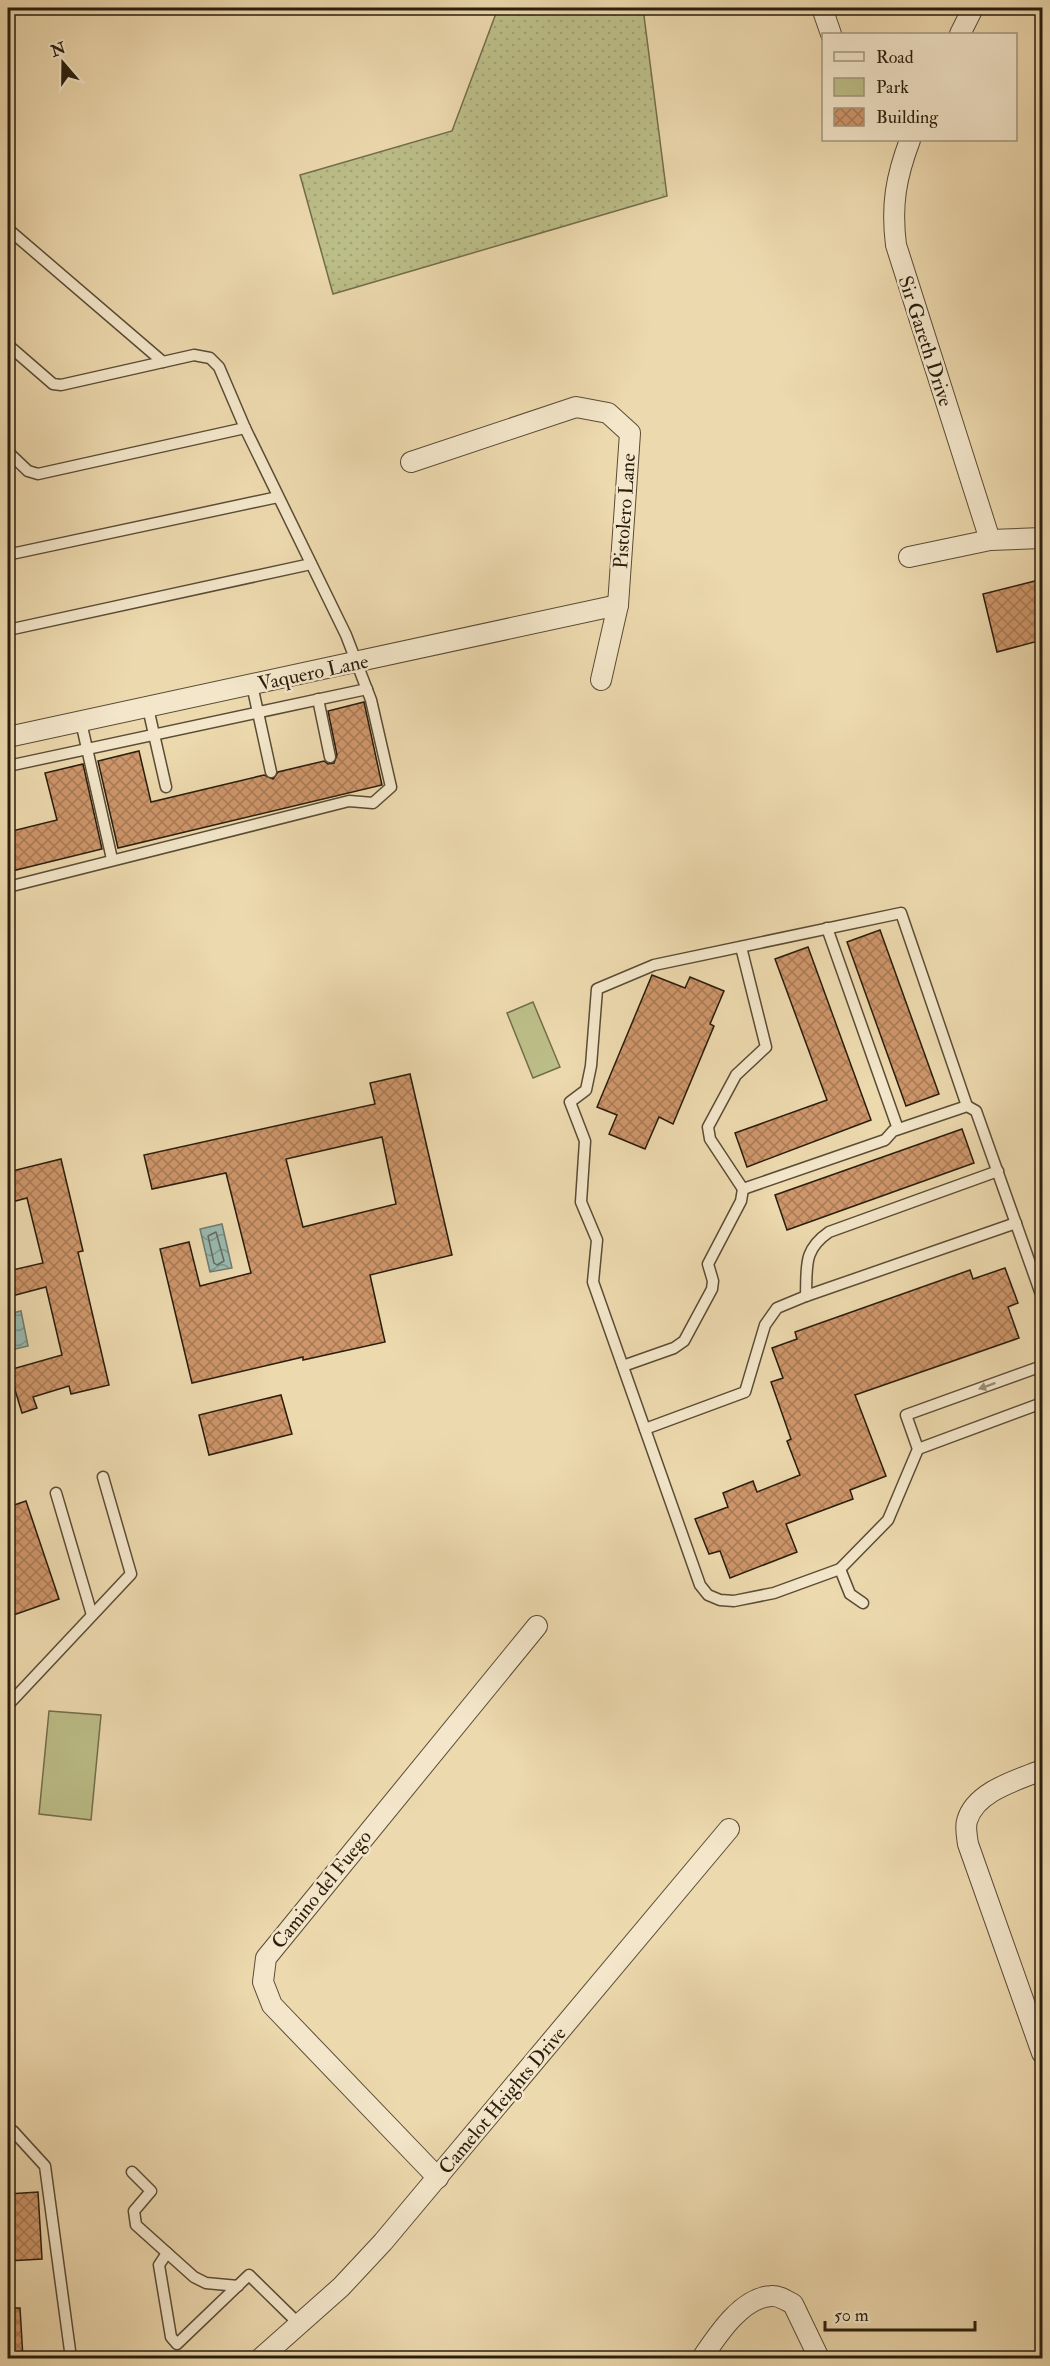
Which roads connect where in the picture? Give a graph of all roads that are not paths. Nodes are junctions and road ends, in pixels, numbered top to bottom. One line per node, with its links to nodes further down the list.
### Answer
1 (822, 8): 3 (street)
2 (973, 8): 4 (street)
3 (831, 33)
4 (960, 33)
5 (909, 141): 14 (street, Sir Gareth Drive)
6 (8, 229): 8 (lane)
7 (8, 345): 8 (lane)
8 (163, 362): 9 (lane)
9 (244, 428): 10 (lane); 12 (lane)
10 (8, 452)
11 (411, 462): 18 (street, Pistolero Lane)
12 (278, 497): 15 (lane); 17 (lane)
13 (1042, 538): 14 (street)
14 (990, 540): 16 (street)
15 (8, 550)
16 (909, 556)
17 (311, 564): 19 (lane); 20 (lane)
18 (618, 605): 20 (street, Vaquero Lane); 21 (street, Pistolero Lane)
19 (8, 630)
20 (356, 662): 22 (street, Vaquero Lane); 23 (lane)
21 (601, 680)
22 (252, 685): 25 (street, Vaquero Lane); 26 (lane)
23 (367, 689): 24 (lane); 35 (lane)
24 (318, 699): 26 (lane); 31 (lane)
25 (148, 708): 27 (street, Vaquero Lane); 28 (lane)
26 (258, 712): 28 (lane); 33 (lane)
27 (81, 722): 29 (street, Vaquero Lane); 30 (lane)
28 (154, 734): 30 (lane); 34 (lane)
29 (8, 737)
30 (87, 748): 32 (lane); 35 (lane)
31 (330, 757)
32 (8, 766)
33 (271, 772)
34 (166, 787)
35 (112, 859): 36 (lane)
36 (8, 887)
37 (828, 928): 38 (lane); 39 (lane); 40 (lane)
38 (741, 947): 42 (lane); 46 (lane)
39 (967, 1106): 40 (lane); 41 (lane)
40 (898, 1129): 42 (lane)
41 (998, 1171): 43 (lane); 44 (lane)
42 (743, 1189): 46 (lane)
43 (1016, 1223): 44 (lane); 45 (lane)
44 (806, 1296): 49 (lane)
45 (1042, 1297)
46 (623, 1366): 49 (lane)
47 (1042, 1366): 50 (lane, one-way to 50)
48 (1042, 1404): 50 (lane)
49 (645, 1429): 53 (lane)
50 (918, 1449): 53 (lane)
51 (103, 1477): 55 (lane)
52 (56, 1493): 55 (lane)
53 (840, 1569): 54 (lane)
54 (863, 1603)
55 (92, 1615): 57 (lane)
56 (537, 1626): 63 (street, Camino del Fuego)
57 (8, 1705)
58 (1042, 1770): 60 (street)
59 (729, 1828): 63 (street, Camelot Heights Drive)
60 (1042, 2053)
61 (8, 2132): 67 (lane)
62 (132, 2172): 64 (lane)
63 (438, 2178): 66 (street, Camelot Heights Drive)
64 (167, 2253): 65 (lane); 65 (lane)
65 (238, 2286): 66 (lane)
66 (299, 2324): 68 (street, Camelot Heights Drive)
67 (71, 2358)
68 (261, 2358)
69 (702, 2358): 70 (street)
70 (819, 2358)

